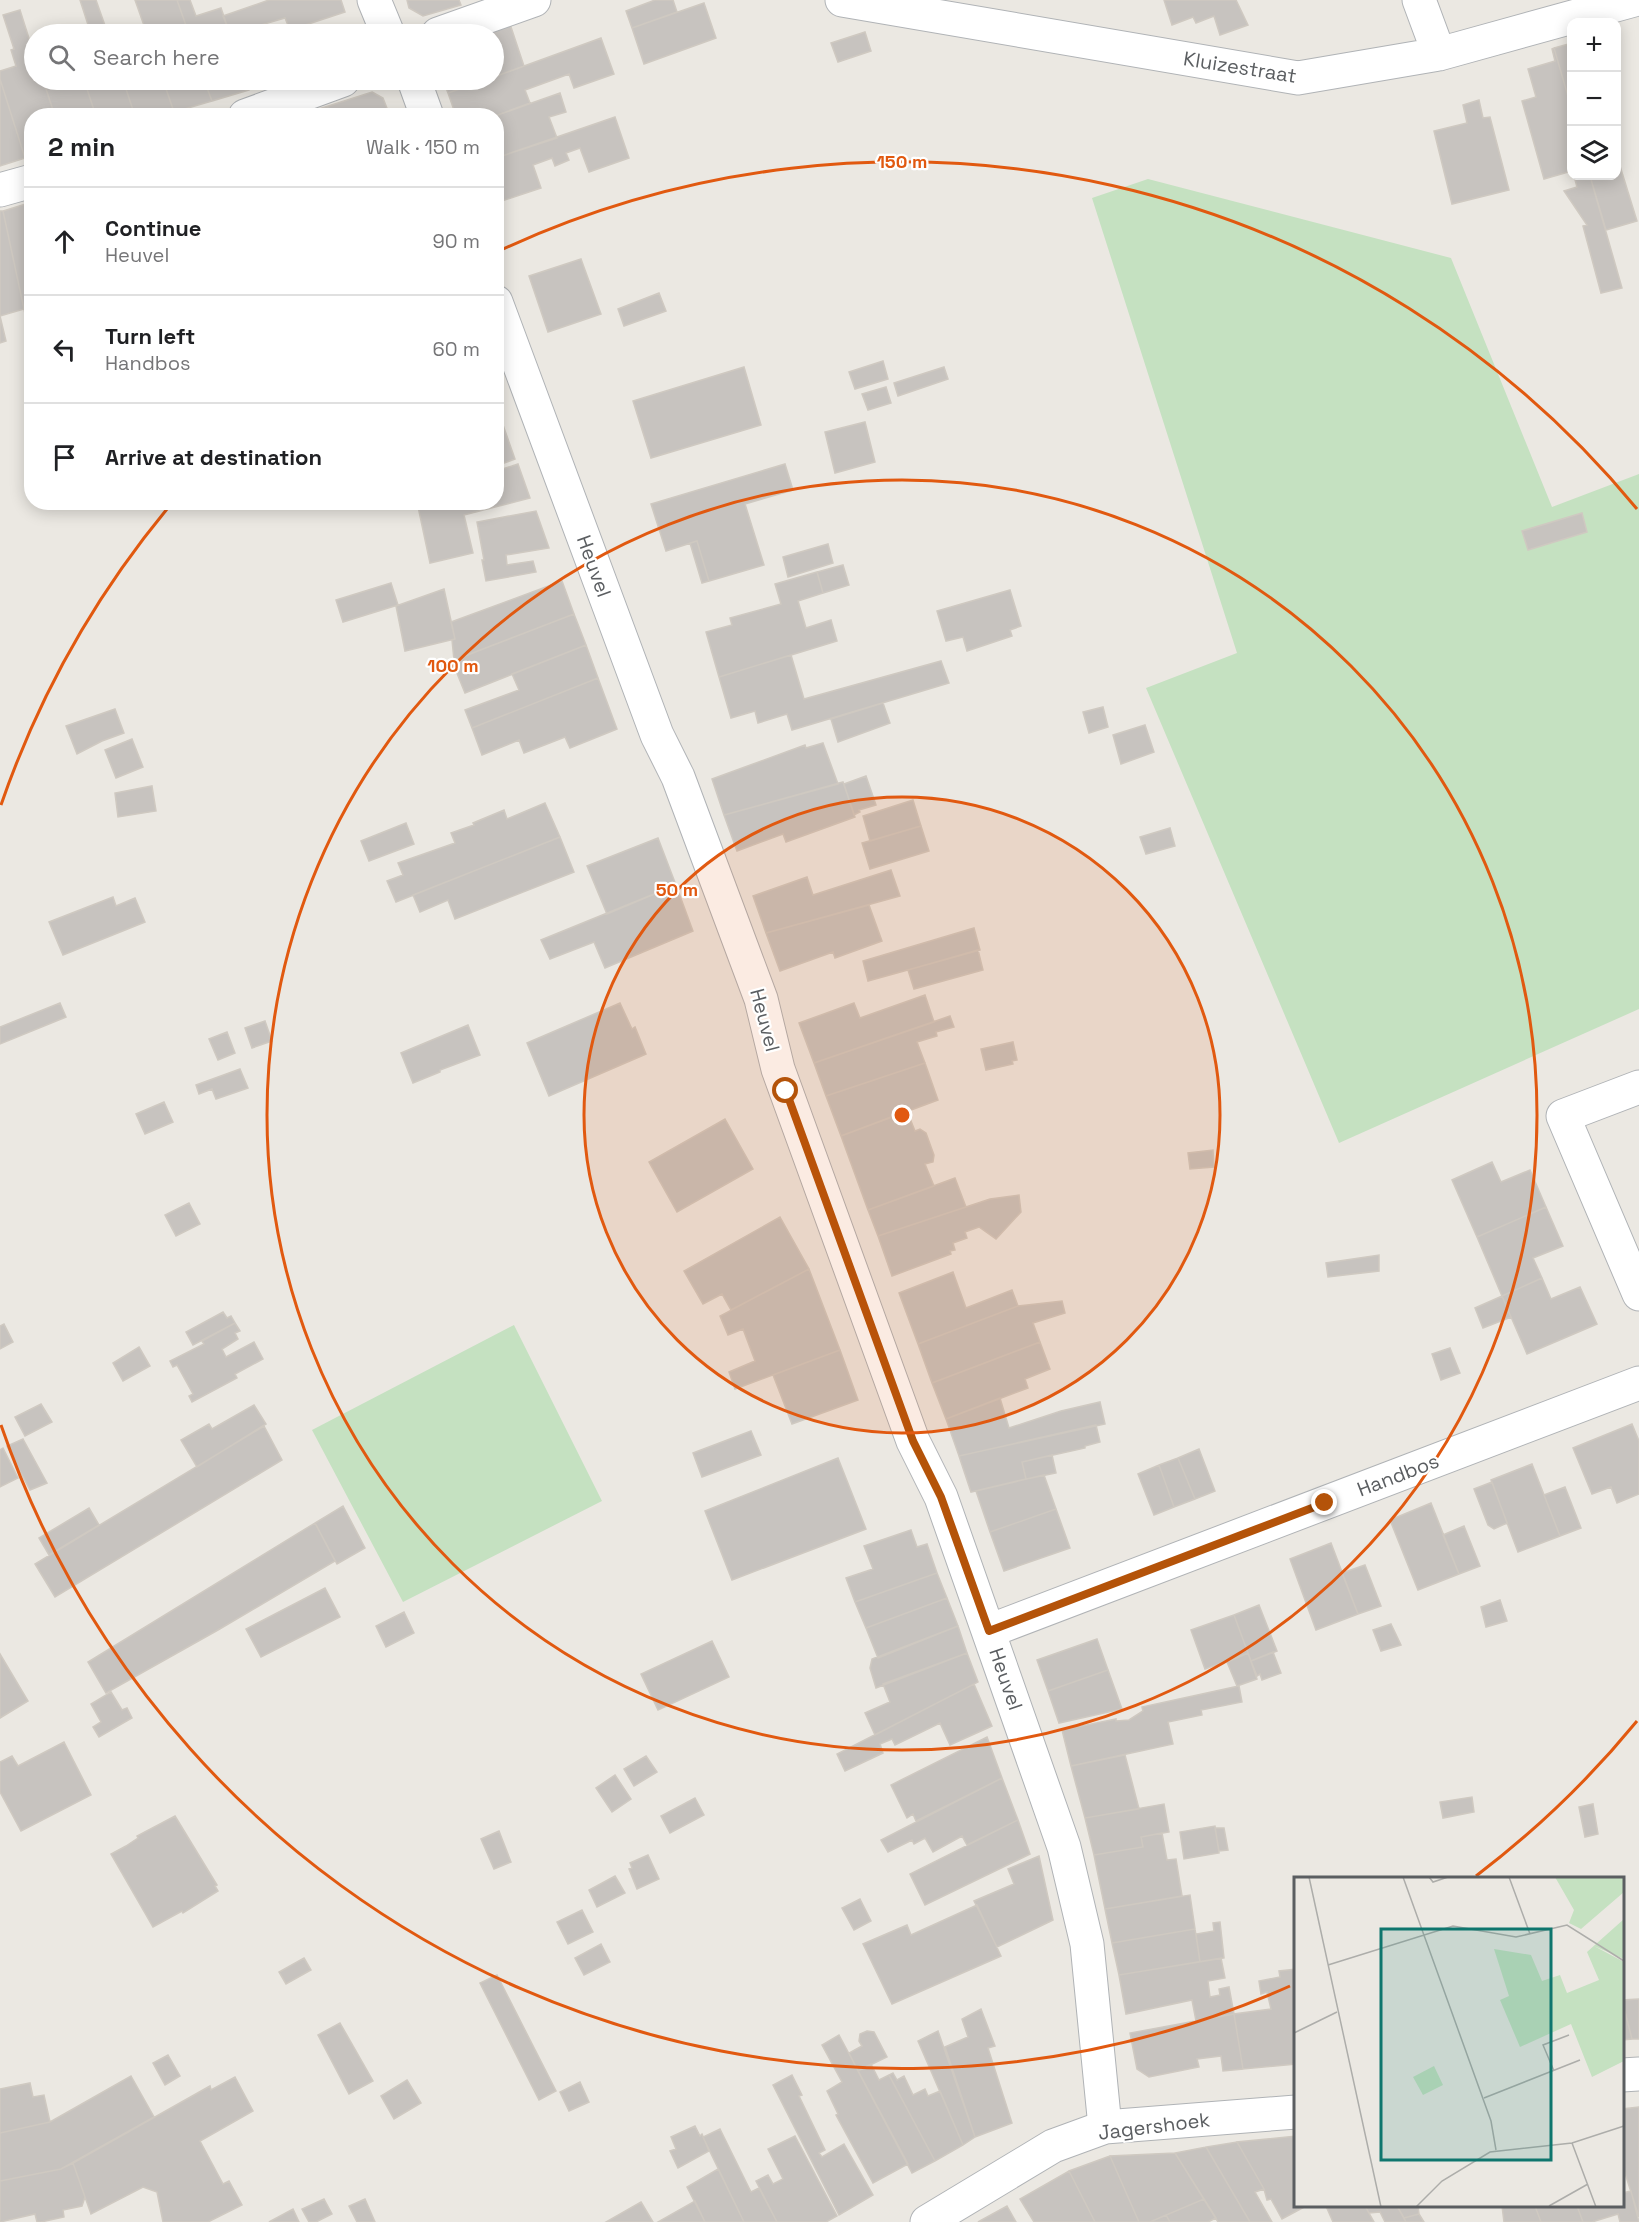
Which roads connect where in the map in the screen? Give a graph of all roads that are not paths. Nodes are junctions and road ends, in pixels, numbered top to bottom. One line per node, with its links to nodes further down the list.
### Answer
1 (374, 0): 6 (street)
2 (534, 0): 7 (street)
3 (842, 0): 8 (street, Kluizestraat)
4 (1419, 0): 8 (street)
5 (1634, 0): 8 (street, Kluizestraat)
6 (384, 24)
7 (466, 24)
8 (1439, 54)
9 (316, 90): 11 (street)
10 (418, 90): 12 (street)
11 (267, 108)
12 (424, 108)
13 (24, 183): 14 (street)
14 (0, 190)
15 (504, 324): 19 (street, Heuvel)
16 (1639, 1087): 17 (street)
17 (1639, 1294)
18 (1639, 1383): 19 (street, Handbos)
19 (989, 1631): 23 (street, Heuvel)
20 (1639, 2074): 21 (street)
21 (1624, 2075)
22 (1294, 2112): 23 (street, Jagershoek)
23 (1105, 2127): 24 (street, Jagershoek)
24 (927, 2222)

